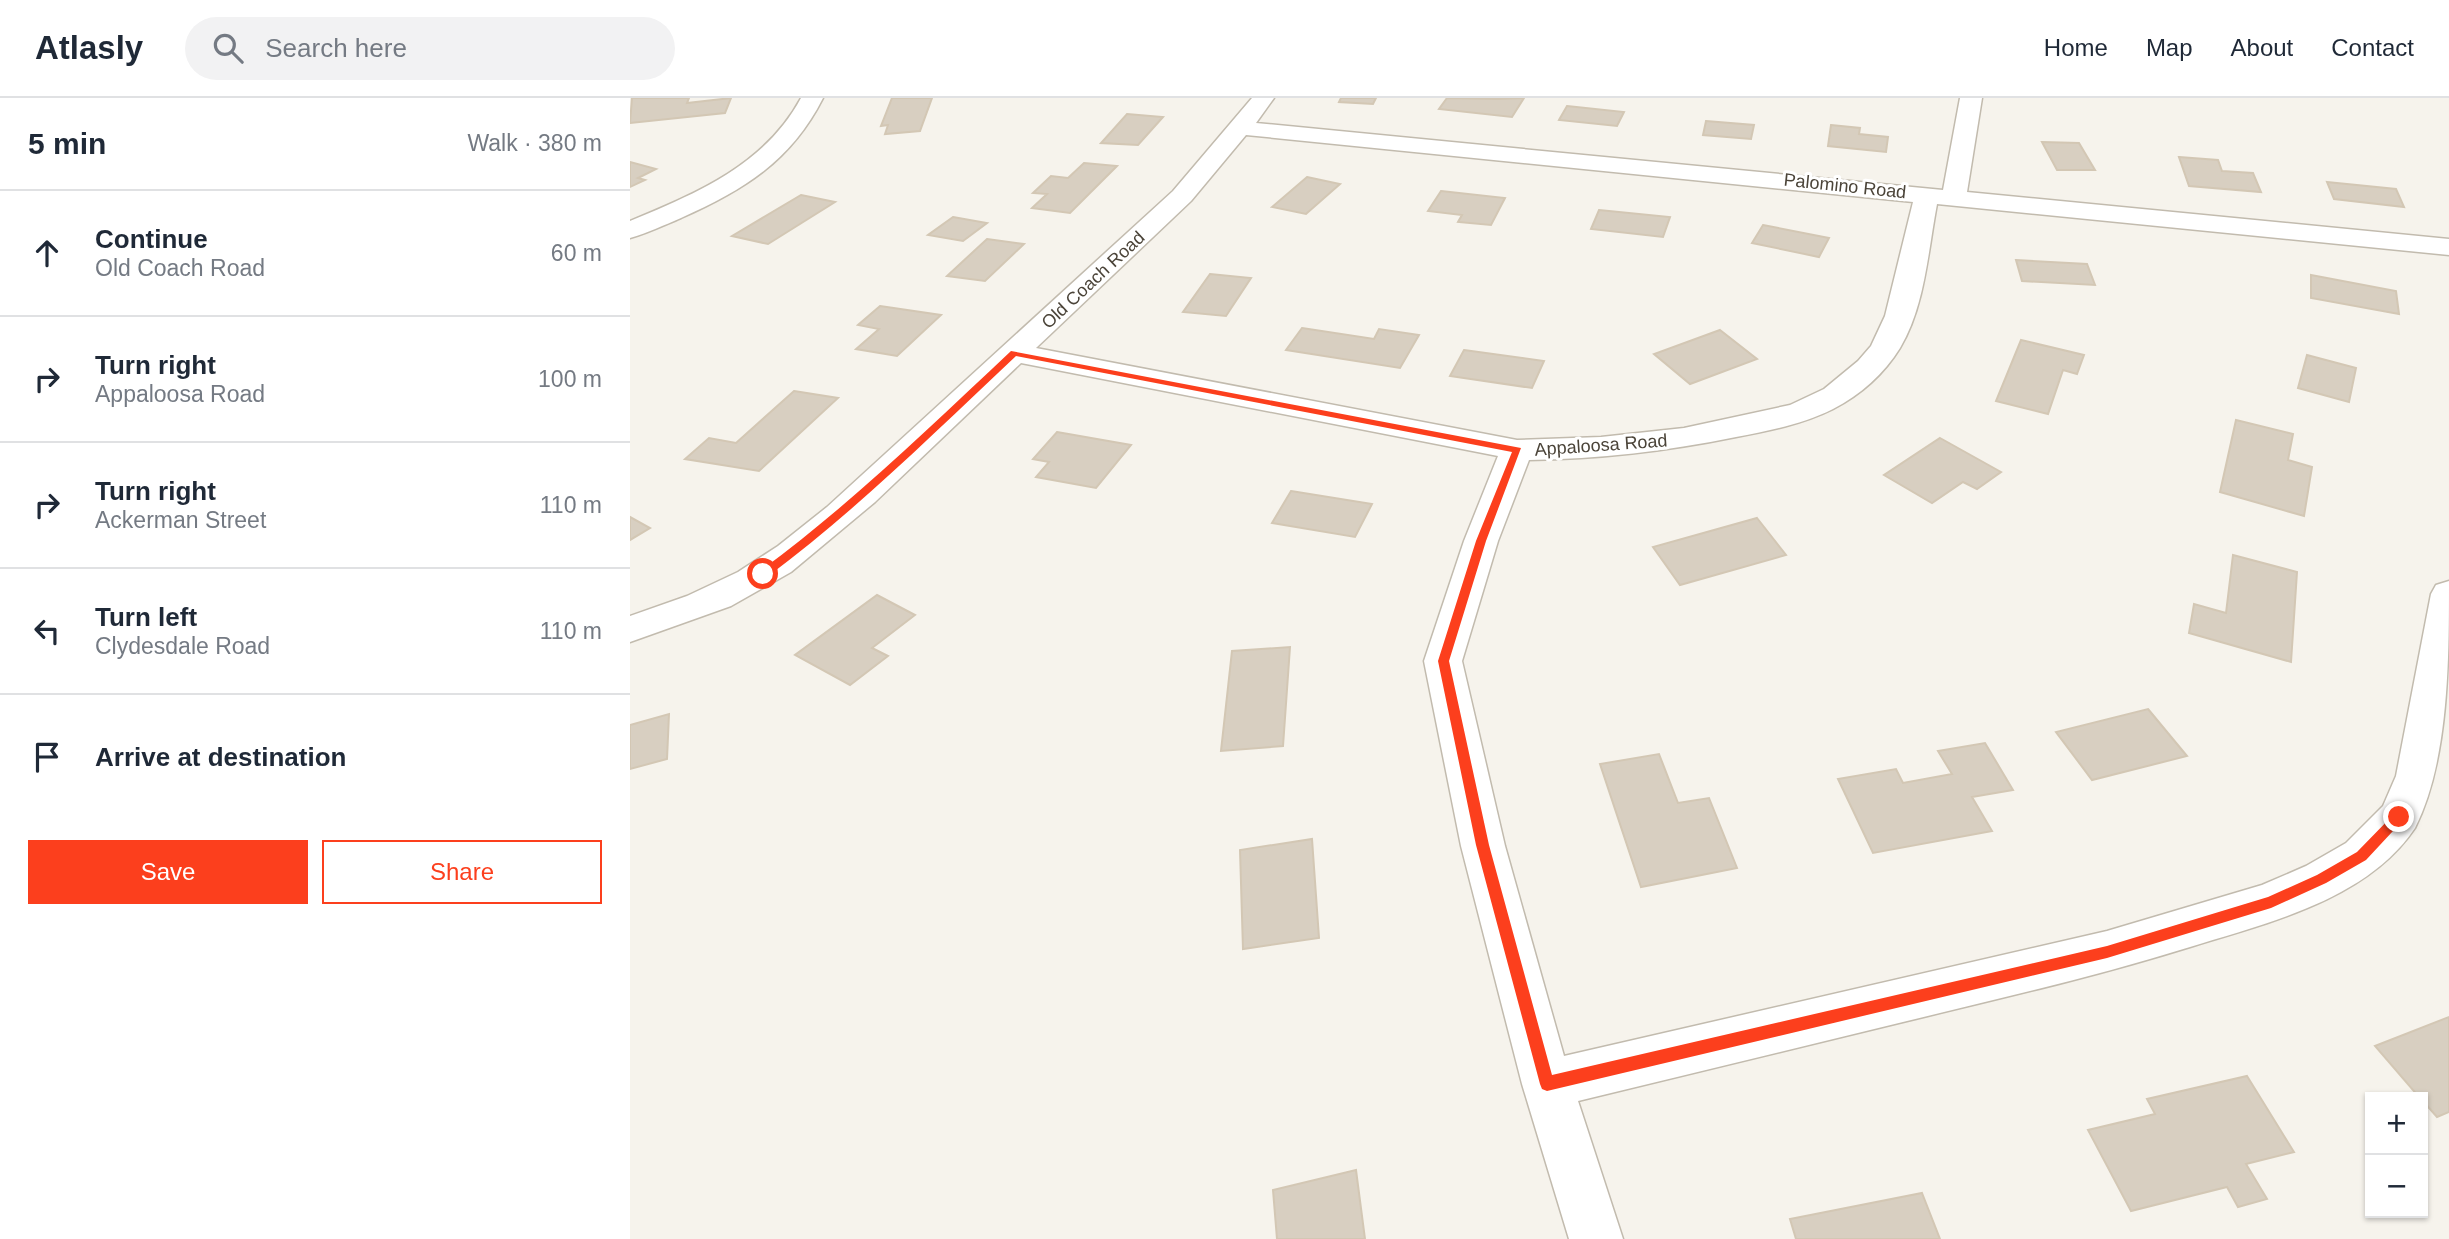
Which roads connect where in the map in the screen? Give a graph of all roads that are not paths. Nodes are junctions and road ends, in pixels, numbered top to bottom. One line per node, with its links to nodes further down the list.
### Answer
1 (812, 98): 6 (street)
2 (1263, 98): 4 (street, Old Coach Road)
3 (1971, 98): 5 (street, Appaloosa Road)
4 (1240, 128): 5 (street, Palomino Road); 8 (street, Old Coach Road)
5 (1940, 195): 7 (street, Palomino Road); 9 (street, Appaloosa Road)
6 (630, 230)
7 (2449, 247)
8 (1014, 353): 9 (street, Appaloosa Road); 11 (street, Old Coach Road)
9 (1517, 450): 12 (street)
10 (2449, 594): 12 (street)
11 (630, 629)
12 (1547, 1084): 13 (street)
13 (1596, 1239)

